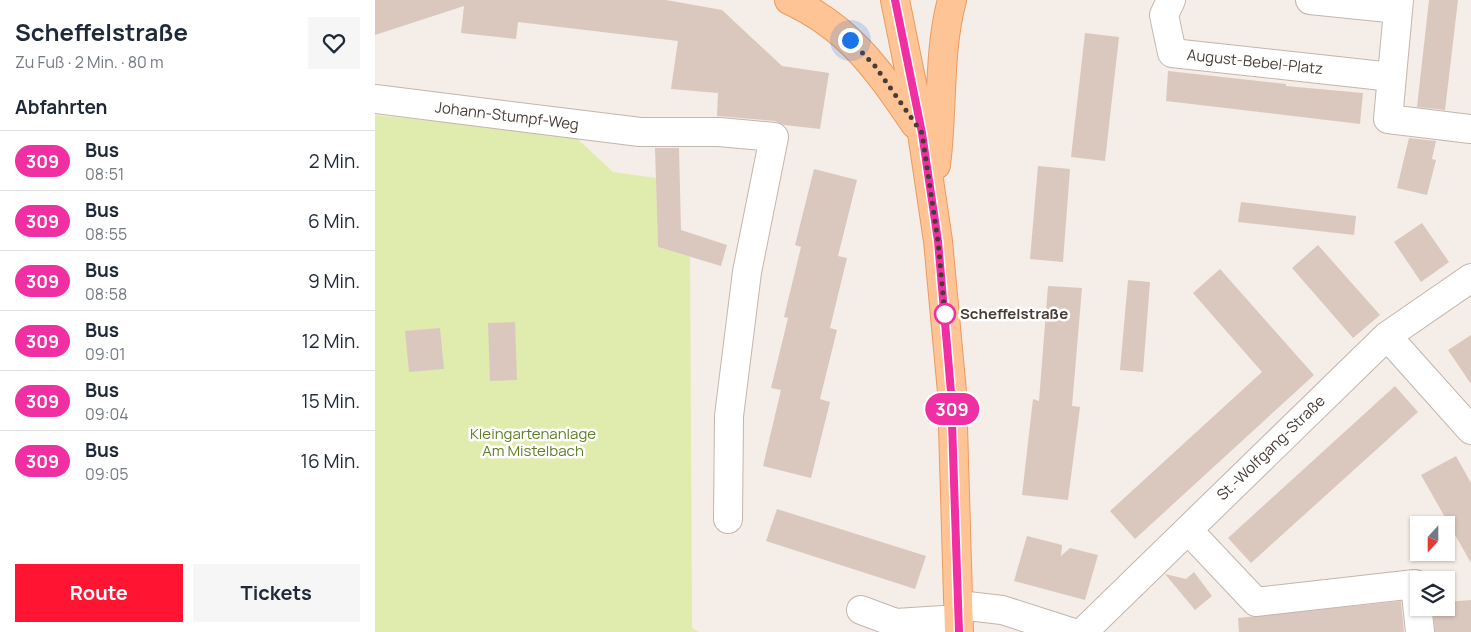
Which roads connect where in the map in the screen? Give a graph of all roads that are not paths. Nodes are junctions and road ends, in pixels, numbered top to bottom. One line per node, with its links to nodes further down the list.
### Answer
1 (789, 0): 10 (main road)
2 (895, 0): 10 (main road)
3 (952, 0): 11 (main road)
4 (1171, 0): 7 (street, August-Bebel-Platz)
5 (1310, 0): 6 (street)
6 (1399, 4): 7 (street)
7 (1392, 77): 9 (street)
8 (375, 99): 15 (street, Johann-Stumpf-Weg)
9 (1471, 129)
10 (922, 133): 11 (main road)
11 (932, 194): 18 (main road)
12 (1471, 278): 13 (street, St.-Wolfgang-Straße)
13 (1387, 336): 14 (street); 16 (street, St.-Wolfgang-Straße)
14 (1471, 430)
15 (728, 519)
16 (1188, 530): 20 (street, St.-Wolfgang-Straße); 21 (street)
17 (861, 610): 18 (street)
18 (959, 619): 19 (street)
19 (1071, 632)
20 (1083, 632)
21 (1420, 632)

